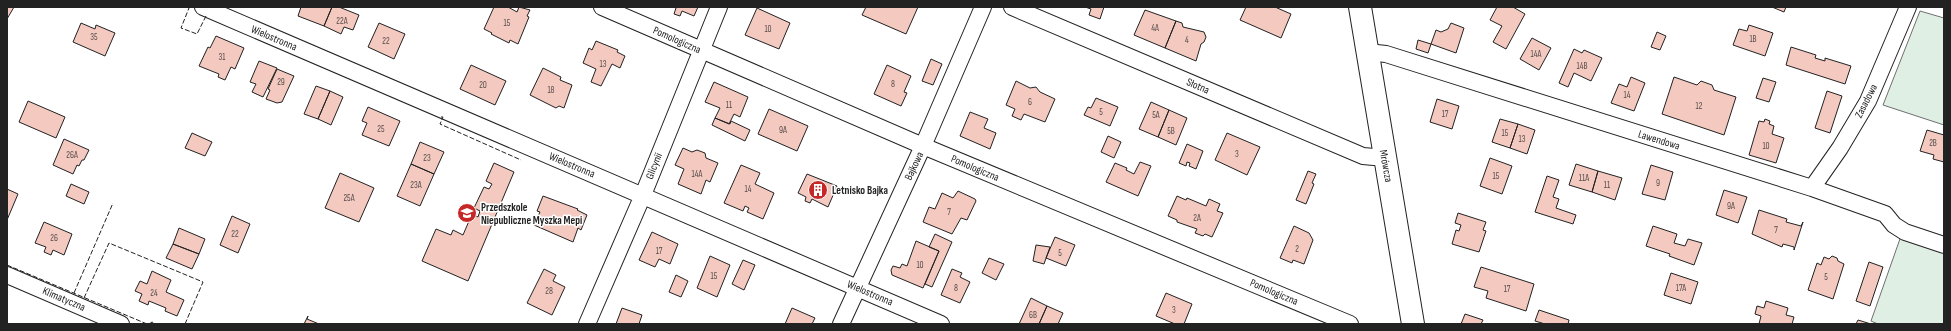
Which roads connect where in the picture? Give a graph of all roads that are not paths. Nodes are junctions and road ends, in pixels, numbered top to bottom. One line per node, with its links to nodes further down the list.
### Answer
1 (203, 7): 13 (street, Wielostronna)
2 (602, 7): 8 (street, Pomologiczna)
3 (720, 7): 8 (street, Glicynii)
4 (983, 7): 10 (street, Bajkowa)
5 (1012, 7): 11 (street, Słotna)
6 (1360, 7): 9 (street, Mrówcza)
7 (1908, 7): 12 (street, Zasadowa)
8 (701, 50): 10 (street, Pomologiczna); 13 (street, Glicynii)
9 (1367, 52): 11 (street, Mrówcza); 12 (street, Lawendowa)
10 (923, 146): 16 (street, Bajkowa); 21 (street, Pomologiczna)
11 (1385, 158): 22 (street, Mrówcza)
12 (1812, 188): 14 (street, Lawendowa)
13 (643, 195): 16 (street, Wielostronna); 18 (street, Glicynii)
14 (1944, 244)
15 (7, 275): 17 (street, Klimatyczna)
16 (857, 288): 19 (street, Bajkowa); 20 (street, Wielostronna)
17 (121, 324)
18 (587, 324)
19 (841, 324)
20 (941, 324)
21 (1350, 324)
22 (1413, 324)

